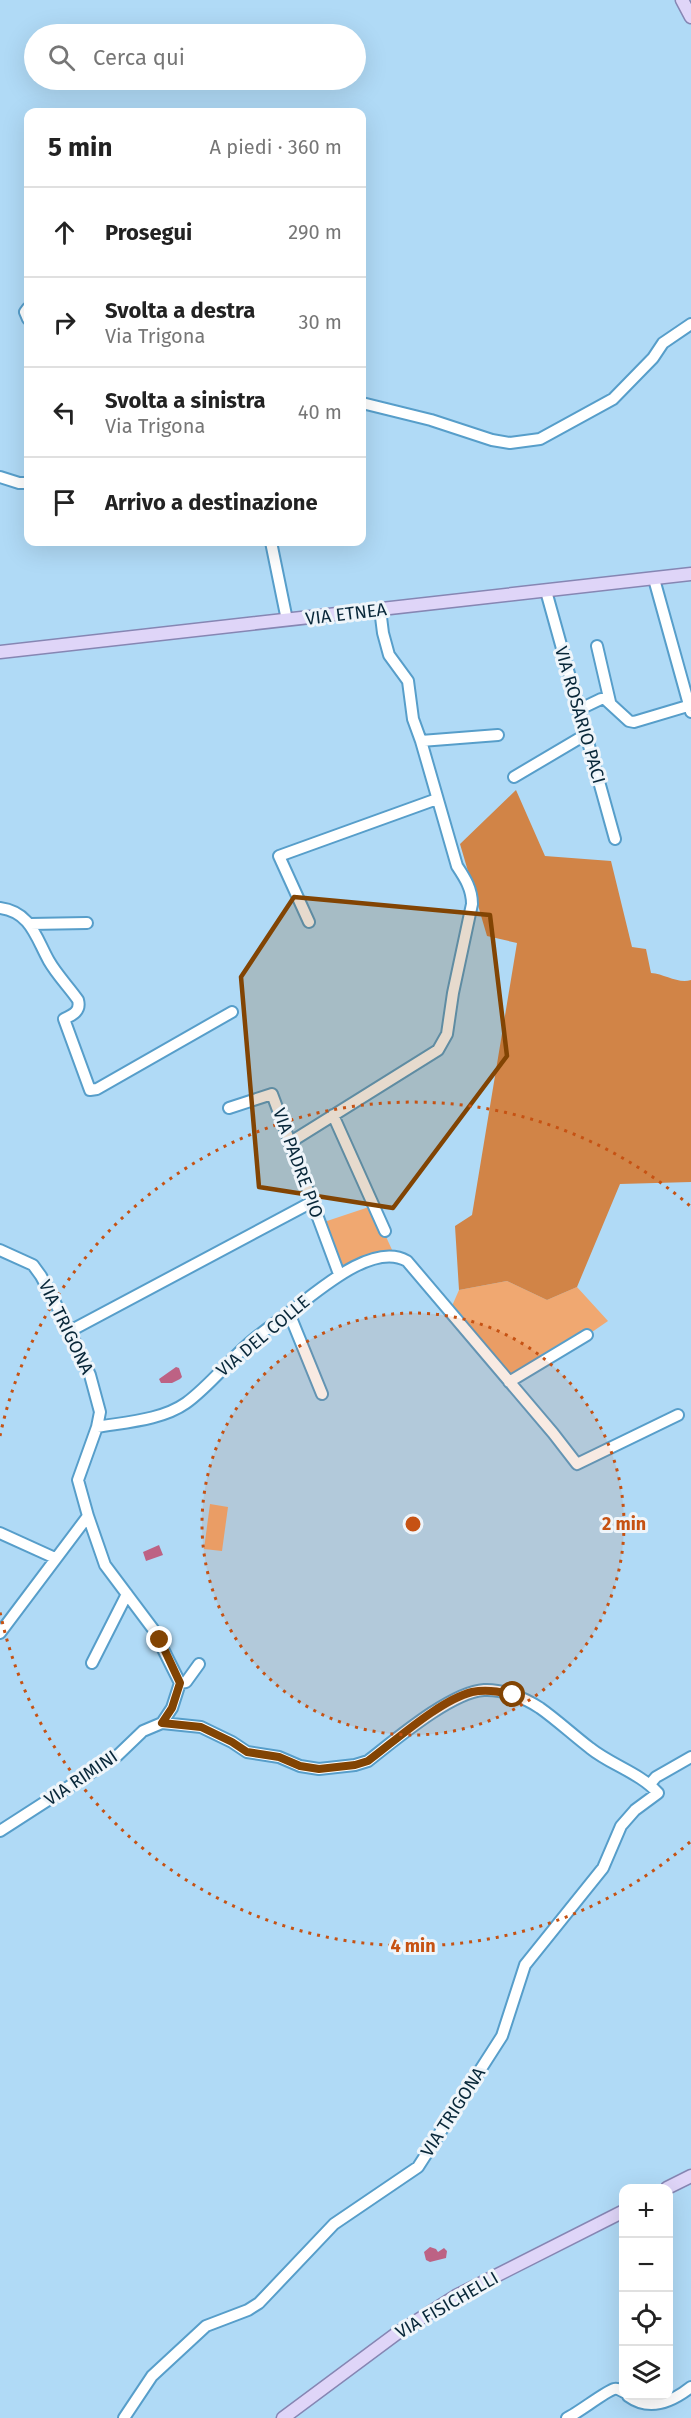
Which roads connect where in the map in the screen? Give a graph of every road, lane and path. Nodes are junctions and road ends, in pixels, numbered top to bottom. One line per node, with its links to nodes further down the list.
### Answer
1 (682, 0): 2 (main road)
2 (691, 17)
3 (691, 324): 4 (street)
4 (366, 404)
5 (0, 477): 6 (street)
6 (24, 483)
7 (272, 546): 12 (street)
8 (691, 574): 9 (main road, VIA ETNEA)
9 (654, 579): 10 (main road, VIA ETNEA); 16 (street)
10 (546, 591): 11 (main road, VIA ETNEA); 17 (street, VIA ROSARIO PACI)
11 (380, 609): 12 (main road, VIA ETNEA); 20 (street)
12 (287, 620): 14 (main road, VIA ETNEA)
13 (597, 646): 15 (street)
14 (0, 652)
15 (610, 702): 16 (street); 17 (street)
16 (690, 708)
17 (578, 710): 19 (street, VIA ROSARIO PACI)
18 (498, 735): 20 (street)
19 (585, 735): 21 (street); 23 (street, VIA ROSARIO PACI)
20 (421, 741): 22 (street)
21 (514, 777)
22 (437, 799): 25 (street); 30 (street)
23 (615, 839)
24 (0, 908): 27 (street)
25 (309, 922)
26 (87, 923): 27 (street)
27 (30, 924): 28 (street)
28 (232, 1012)
29 (229, 1108): 31 (street, VIA PADRE PIO)
30 (333, 1115): 31 (street); 33 (street)
31 (289, 1143): 32 (street, VIA PADRE PIO)
32 (312, 1202): 35 (street, VIA PADRE PIO); 37 (street)
33 (386, 1231)
34 (0, 1250): 37 (street, VIA TRIGONA)
35 (339, 1274): 36 (street, VIA DEL COLLE); 39 (street, VIA DEL COLLE)
36 (289, 1313): 40 (street); 42 (street, VIA DEL COLLE)
37 (70, 1331): 42 (street, VIA TRIGONA)
38 (587, 1335): 39 (street)
39 (510, 1382): 41 (street, VIA DEL COLLE)
40 (322, 1394)
41 (678, 1415)
42 (98, 1427): 43 (street)
43 (88, 1516): 45 (street); 46 (street)
44 (0, 1533): 45 (street)
45 (55, 1558): 47 (street)
46 (127, 1594): 48 (street); 50 (street)
47 (0, 1633)
48 (92, 1663)
49 (199, 1664): 50 (street)
50 (180, 1683): 51 (street)
51 (162, 1723): 53 (street); 54 (street, VIA RIMINI)
52 (691, 1757): 53 (street)
53 (650, 1784): 63 (street, VIA TRIGONA)
54 (0, 1831)
55 (691, 2176): 56 (main road)
56 (673, 2185)
57 (619, 2214): 64 (main road, VIA FISICHELLI)
58 (691, 2387): 60 (street)
59 (619, 2390): 65 (street)
60 (673, 2398)
61 (635, 2400): 62 (street)
62 (670, 2400)
63 (124, 2418)
64 (283, 2418)
65 (567, 2418)

